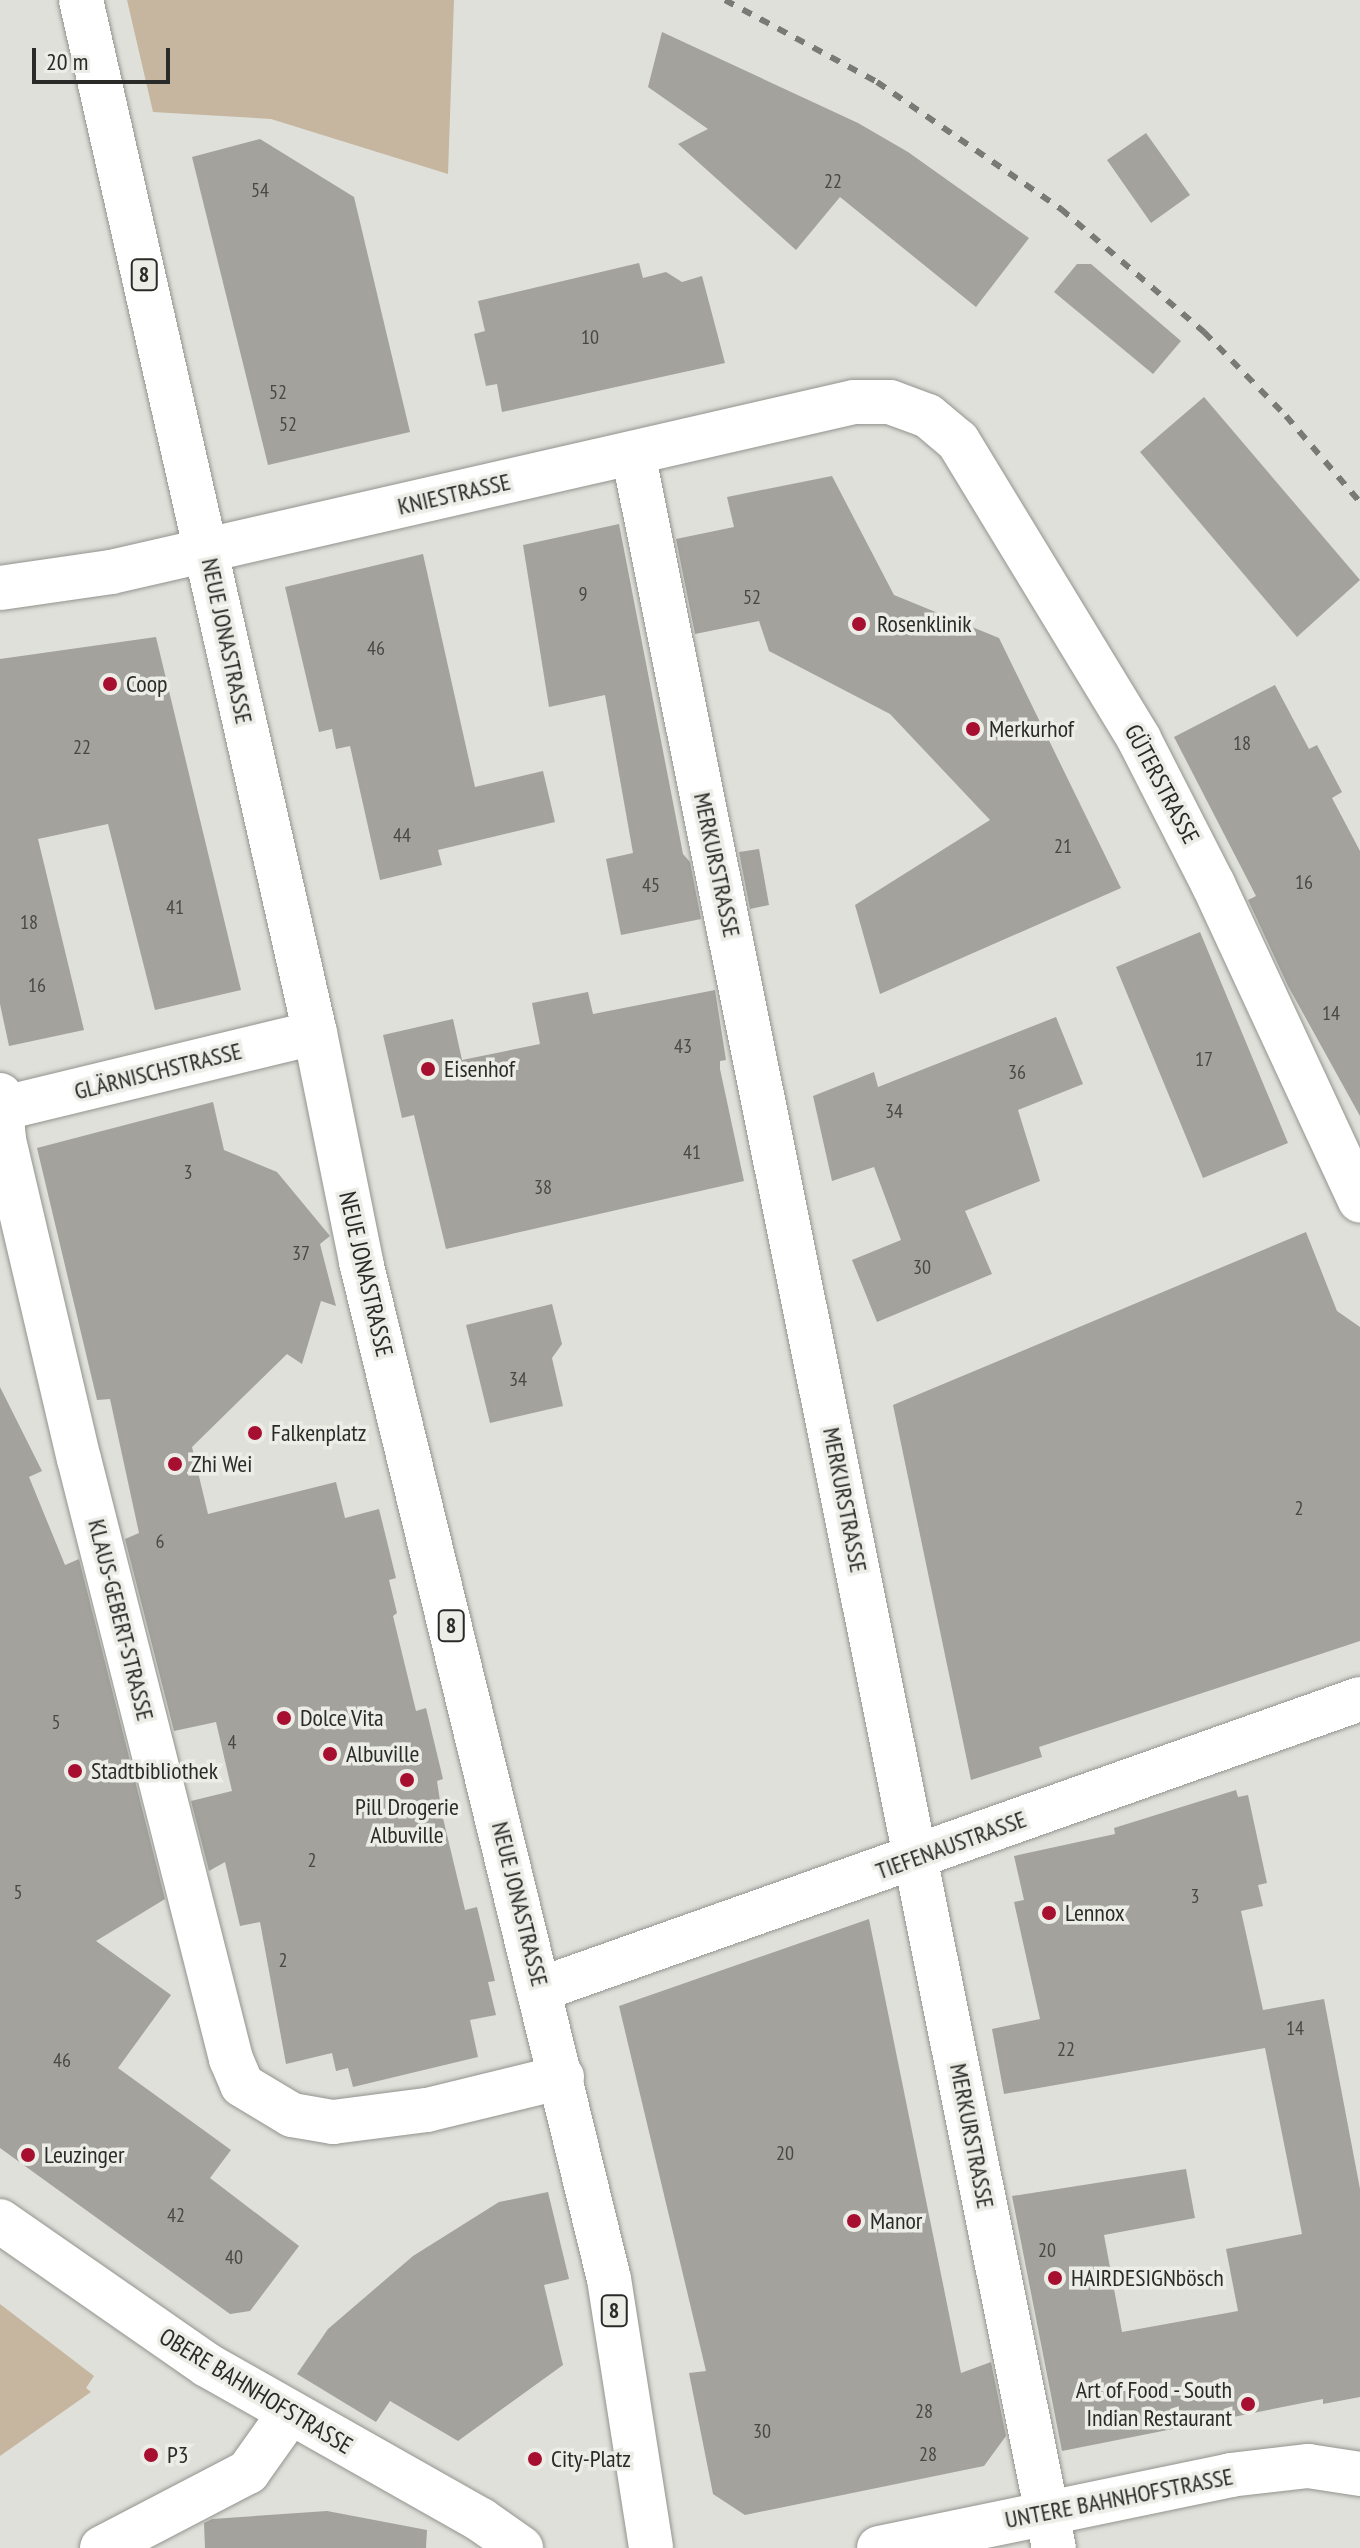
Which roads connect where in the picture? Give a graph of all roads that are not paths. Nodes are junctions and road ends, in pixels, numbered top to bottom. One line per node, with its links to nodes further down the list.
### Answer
1 (81, 0): 4 (street, NEUE JONASTRASSE / 8)
2 (907, 407): 3 (street, KNIESTRASSE); 8 (street, GÜTERSTRASSE)
3 (633, 453): 4 (street, KNIESTRASSE); 10 (street, MERKURSTRASSE)
4 (207, 550): 5 (street, KNIESTRASSE); 6 (street, NEUE JONASTRASSE / 8)
5 (0, 588)
6 (315, 1033): 7 (street, GLÄRNISCHSTRASSE); 11 (street, NEUE JONASTRASSE / 8)
7 (1, 1104): 12 (street, KLAUS-GEBERT-STRASSE)
8 (1360, 1201)
9 (1360, 1699): 10 (street, TIEFENAUSTRASSE)
10 (916, 1858): 11 (street, TIEFENAUSTRASSE); 16 (street, MERKURSTRASSE)
11 (541, 1989): 12 (street, NEUE JONASTRASSE / 8)
12 (562, 2077): 19 (street, NEUE JONASTRASSE / 8)
13 (0, 2221): 14 (street, OBERE BAHNHOFSTRASSE)
14 (290, 2413): 17 (street); 18 (street, OBERE BAHNHOFSTRASSE)
15 (1360, 2474): 16 (street, UNTERE BAHNHOFSTRASSE)
16 (1050, 2529): 20 (street, UNTERE BAHNHOFSTRASSE)
17 (102, 2548)
18 (521, 2548)
19 (651, 2548)
20 (879, 2548)

